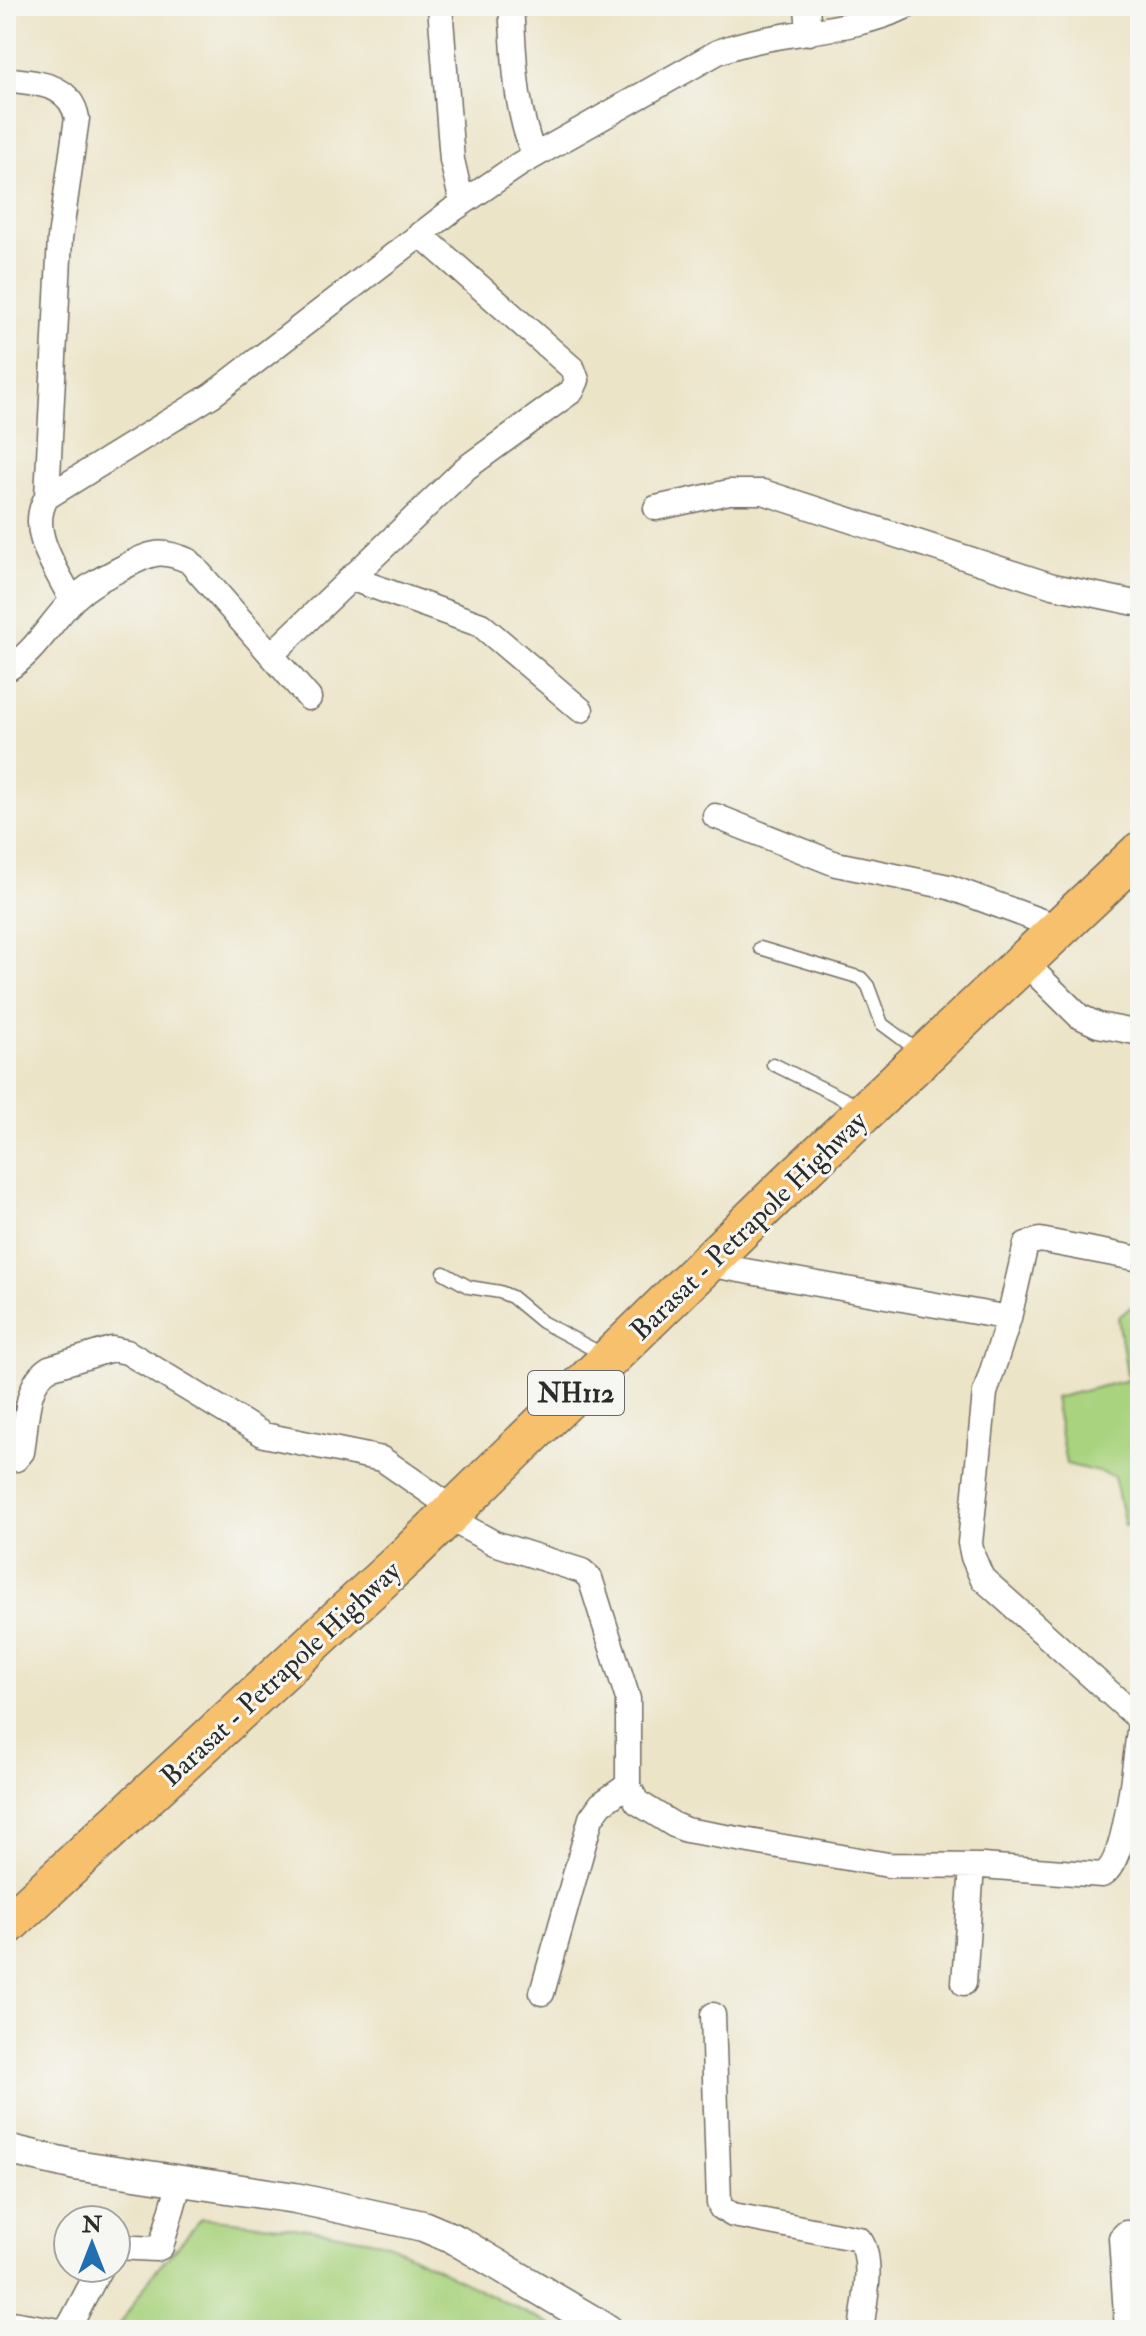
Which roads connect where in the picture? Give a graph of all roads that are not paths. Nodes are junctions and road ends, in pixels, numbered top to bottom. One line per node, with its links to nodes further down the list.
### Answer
1 (440, 6): 8 (street)
2 (511, 6): 7 (street)
3 (807, 6): 5 (street)
4 (907, 6): 5 (street)
5 (809, 33): 7 (street)
6 (6, 79): 10 (street)
7 (534, 156): 8 (street)
8 (462, 203): 9 (street)
9 (420, 234): 10 (street); 12 (street)
10 (47, 497): 13 (street)
11 (656, 508): 14 (street)
12 (350, 578): 15 (street); 18 (street)
13 (72, 601): 15 (street); 16 (street)
14 (1140, 604)
15 (271, 655): 17 (street)
16 (6, 670)
17 (309, 698)
18 (581, 710)
19 (715, 816): 21 (street)
20 (1140, 852): 21 (highway, Barasat - Petrapole Highway / NH112)
21 (1060, 928): 23 (highway, Barasat - Petrapole Highway / NH112)
22 (760, 948): 25 (lane)
23 (1023, 961): 24 (street); 25 (highway, Barasat - Petrapole Highway / NH112)
24 (1140, 1033)
25 (924, 1056): 27 (highway, Barasat - Petrapole Highway / NH112)
26 (773, 1064): 27 (lane)
27 (867, 1110): 29 (highway, Barasat - Petrapole Highway / NH112)
28 (1140, 1259): 31 (street)
29 (706, 1264): 31 (street); 32 (highway, Barasat - Petrapole Highway / NH112)
30 (444, 1273): 32 (lane)
31 (1009, 1318): 35 (street)
32 (611, 1359): 34 (highway, Barasat - Petrapole Highway / NH112)
33 (6, 1459): 34 (street)
34 (451, 1513): 36 (street); 38 (highway, Barasat - Petrapole Highway / NH112)
35 (1140, 1722): 37 (street)
36 (628, 1785): 37 (street); 40 (street)
37 (972, 1866): 39 (street)
38 (7, 1922)
39 (964, 1983)
40 (542, 1993)
41 (713, 2015): 51 (street)
42 (6, 2149): 43 (street)
43 (180, 2181): 45 (street); 50 (street)
44 (1140, 2233): 52 (street)
45 (132, 2248)
46 (92, 2284): 49 (street)
47 (6, 2322): 48 (street)
48 (54, 2330)
49 (63, 2330)
50 (608, 2330)
51 (861, 2330)
52 (1127, 2330)

